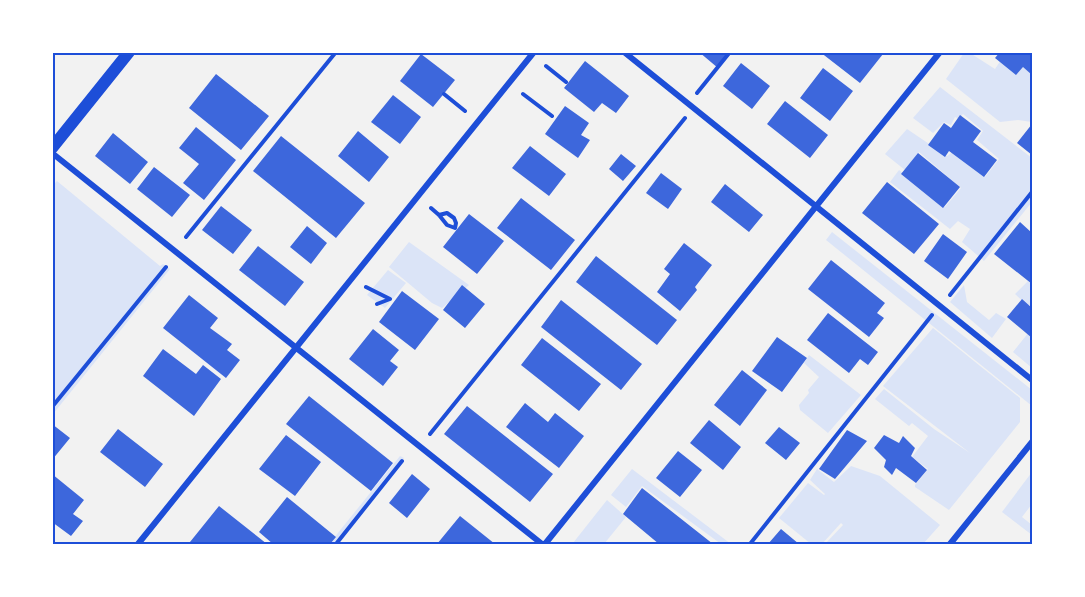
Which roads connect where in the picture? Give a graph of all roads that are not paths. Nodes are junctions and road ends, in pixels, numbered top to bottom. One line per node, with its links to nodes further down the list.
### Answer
1 (129, 52): 5 (main road)
2 (534, 52): 8 (street)
3 (624, 52): 7 (street)
4 (940, 52): 7 (street)
5 (52, 148)
6 (52, 153): 8 (street)
7 (816, 207): 9 (street); 12 (street)
8 (297, 347): 11 (street); 12 (street)
9 (1032, 380)
10 (1032, 442): 13 (street)
11 (138, 544)
12 (543, 544)
13 (950, 544)

